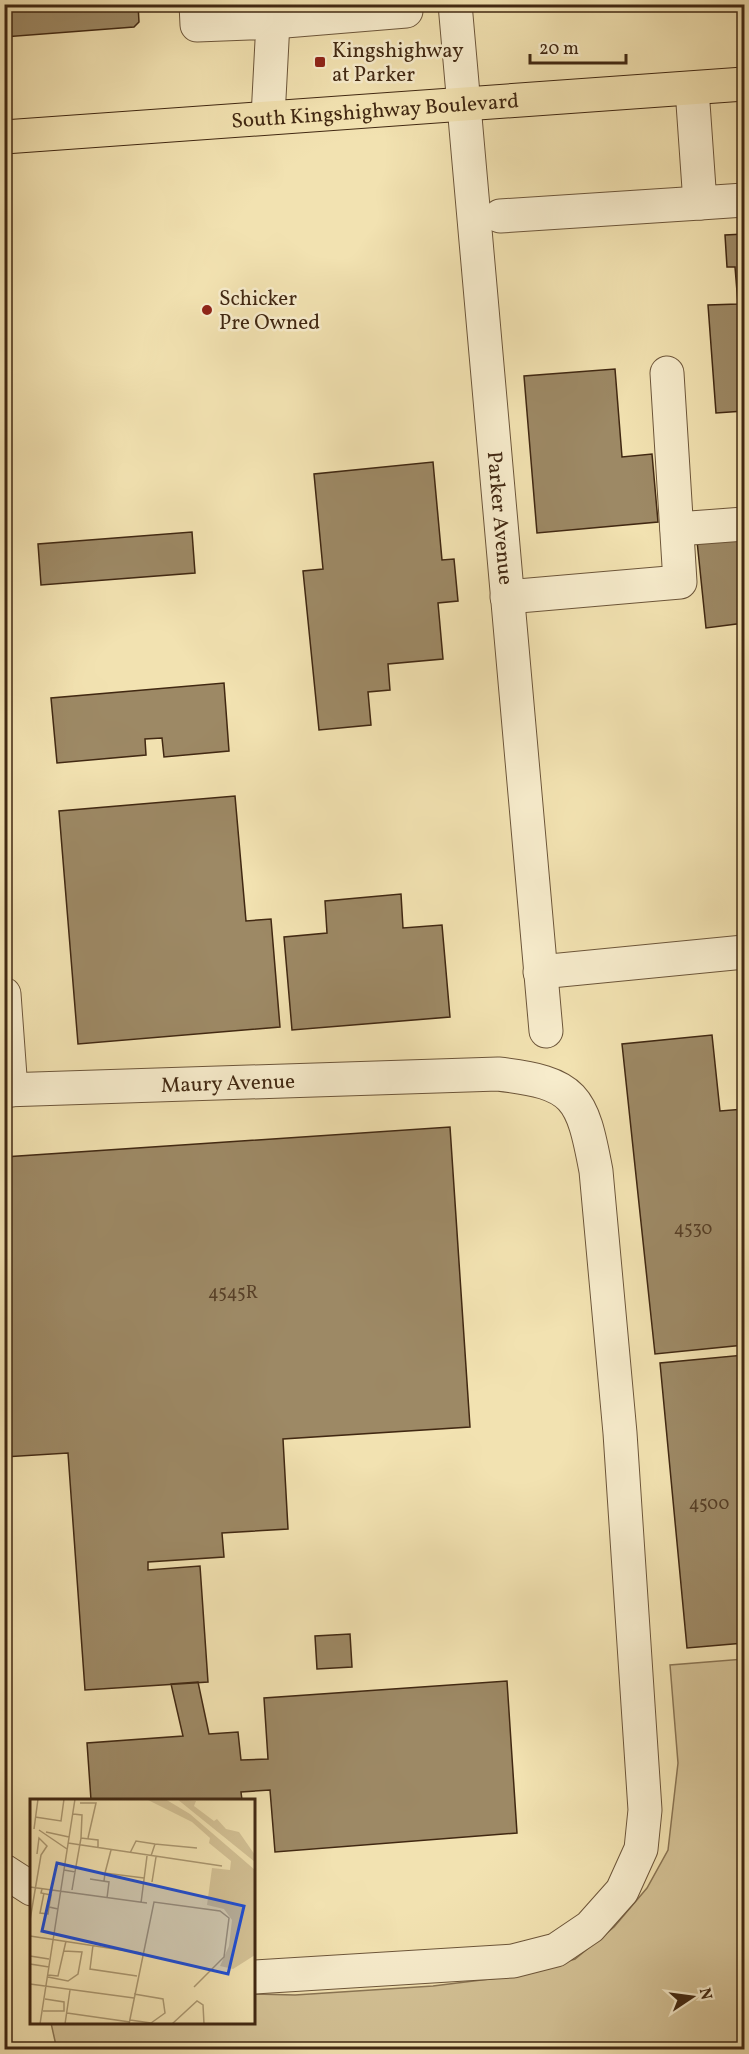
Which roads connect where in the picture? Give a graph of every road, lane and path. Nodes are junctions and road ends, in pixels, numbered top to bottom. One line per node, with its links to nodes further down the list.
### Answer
1 (196, 4): 4 (street)
2 (406, 4): 4 (street)
3 (455, 4): 7 (street, Parker Avenue)
4 (273, 22): 8 (street)
5 (744, 84): 6 (main road, South Kingshighway Boulevard)
6 (693, 89): 7 (main road, South Kingshighway Boulevard); 11 (street)
7 (463, 103): 8 (main road, South Kingshighway Boulevard); 16 (street, Parker Avenue)
8 (267, 117): 9 (main road, South Kingshighway Boulevard)
9 (4, 136)
10 (744, 200): 11 (street)
11 (700, 203): 12 (street)
12 (500, 216)
13 (667, 373): 15 (street)
14 (744, 524): 15 (street)
15 (677, 528): 16 (street)
16 (507, 597): 18 (street, Parker Avenue)
17 (744, 952): 18 (street)
18 (540, 972): 20 (street, Parker Avenue)
19 (4, 994): 21 (street)
20 (546, 1031)
21 (8, 1090): 24 (street, Maury Avenue)
22 (4, 1870): 23 (street)
23 (30, 1888)
24 (255, 1977)

